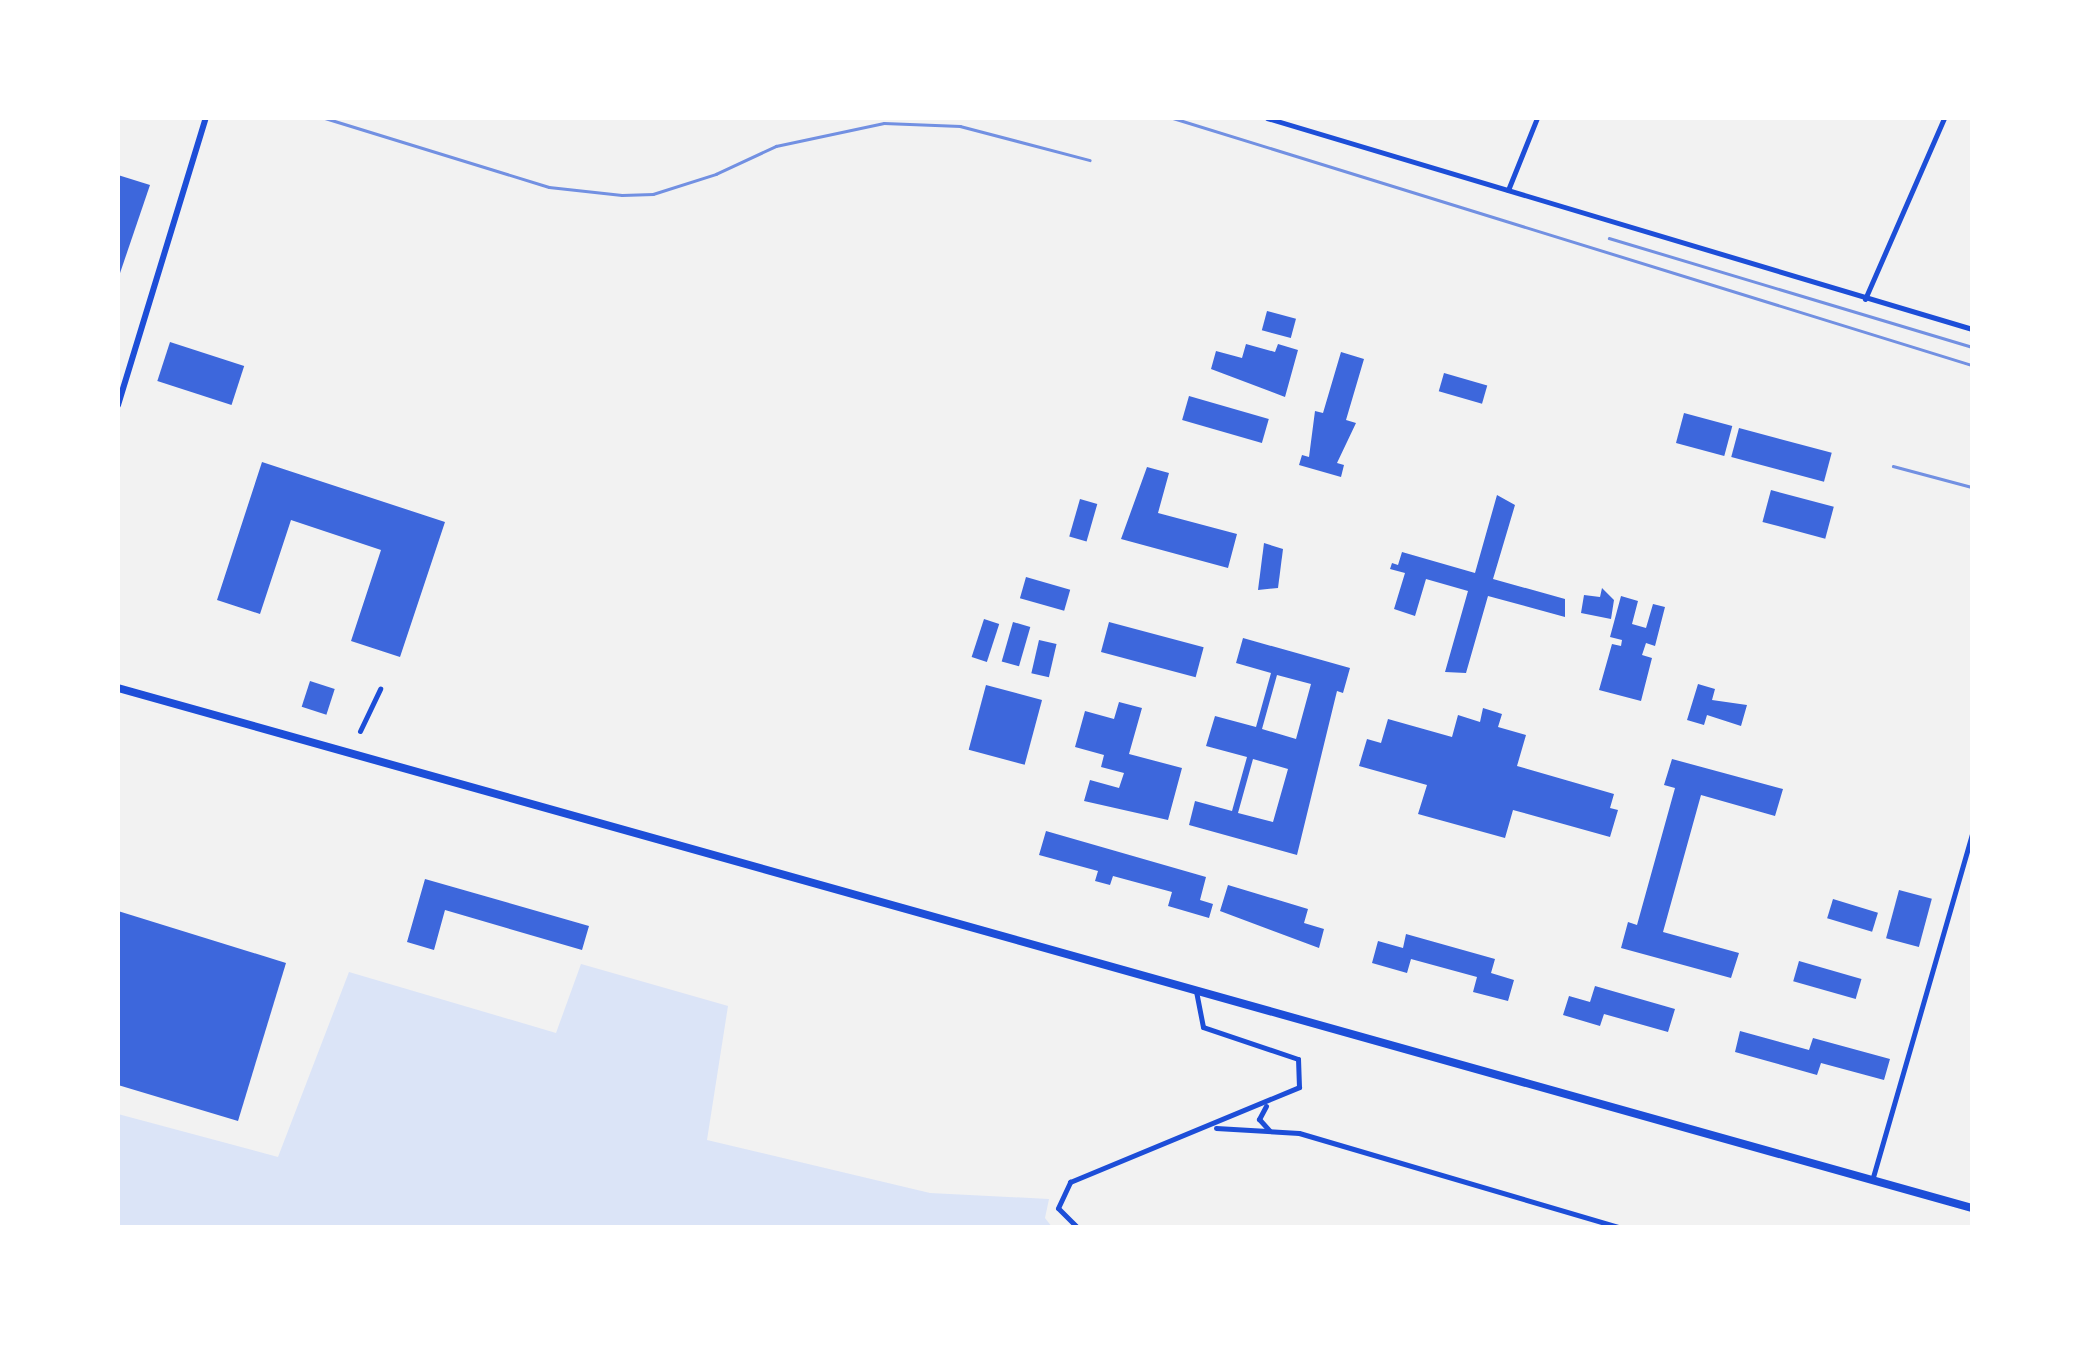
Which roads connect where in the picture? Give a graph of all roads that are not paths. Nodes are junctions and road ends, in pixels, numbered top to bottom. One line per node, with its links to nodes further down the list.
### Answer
1 (206, 118): 8 (street)
2 (1267, 118): 5 (street)
3 (1537, 118): 5 (street)
4 (1944, 118): 6 (street)
5 (1508, 190): 6 (street)
6 (1865, 299): 7 (street)
7 (1972, 329)
8 (118, 404)
9 (118, 688): 13 (main road)
10 (380, 689): 11 (street)
11 (360, 731)
12 (1972, 833): 17 (street)
13 (1196, 992): 14 (street); 17 (main road)
14 (1268, 1104): 15 (street); 16 (street)
15 (1213, 1128): 16 (street); 19 (street)
16 (1269, 1131): 20 (street)
17 (1874, 1177): 18 (main road)
18 (1972, 1208)
19 (1078, 1228)
20 (1621, 1228)

